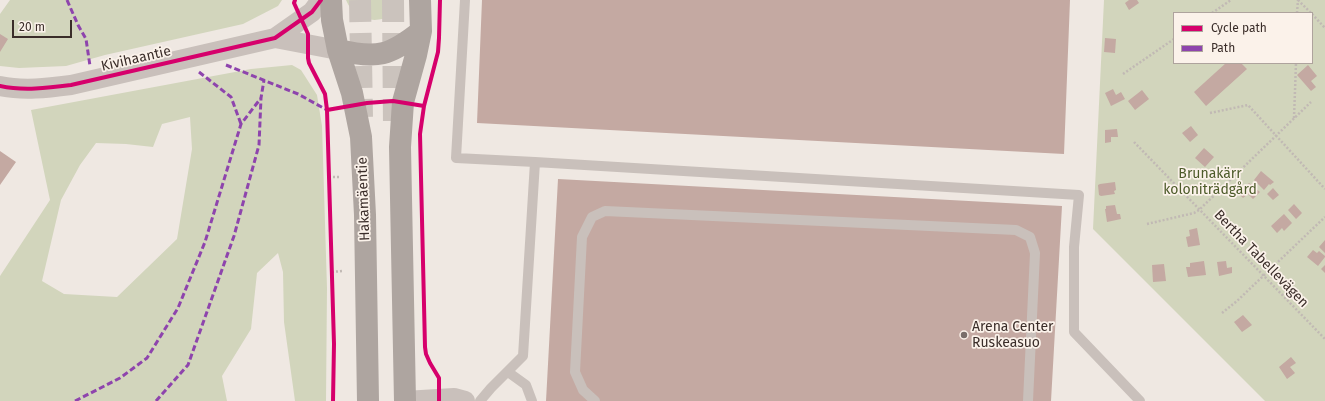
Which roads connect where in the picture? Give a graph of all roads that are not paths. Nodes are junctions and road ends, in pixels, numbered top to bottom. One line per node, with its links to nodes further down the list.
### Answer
1 (321, 0): 6 (street, Kivihaantie)
2 (331, 0): 7 (main road, Hakamäentie)
3 (420, 0): 5 (main road)
4 (465, 0): 9 (lane)
5 (421, 31): 7 (main road); 13 (main road)
6 (275, 38): 7 (street, Kivihaantie); 8 (street, Kivihaantie)
7 (338, 50): 11 (main road, Hakamäentie)
8 (0, 86)
9 (535, 162): 10 (lane); 19 (lane)
10 (508, 372): 15 (lane); 16 (lane)
11 (368, 401)
12 (387, 401): 13 (main road)
13 (405, 401): 14 (street)
14 (465, 401)
15 (480, 401)
16 (532, 401)
17 (595, 401): 18 (lane)
18 (1028, 401)
19 (1140, 401)

